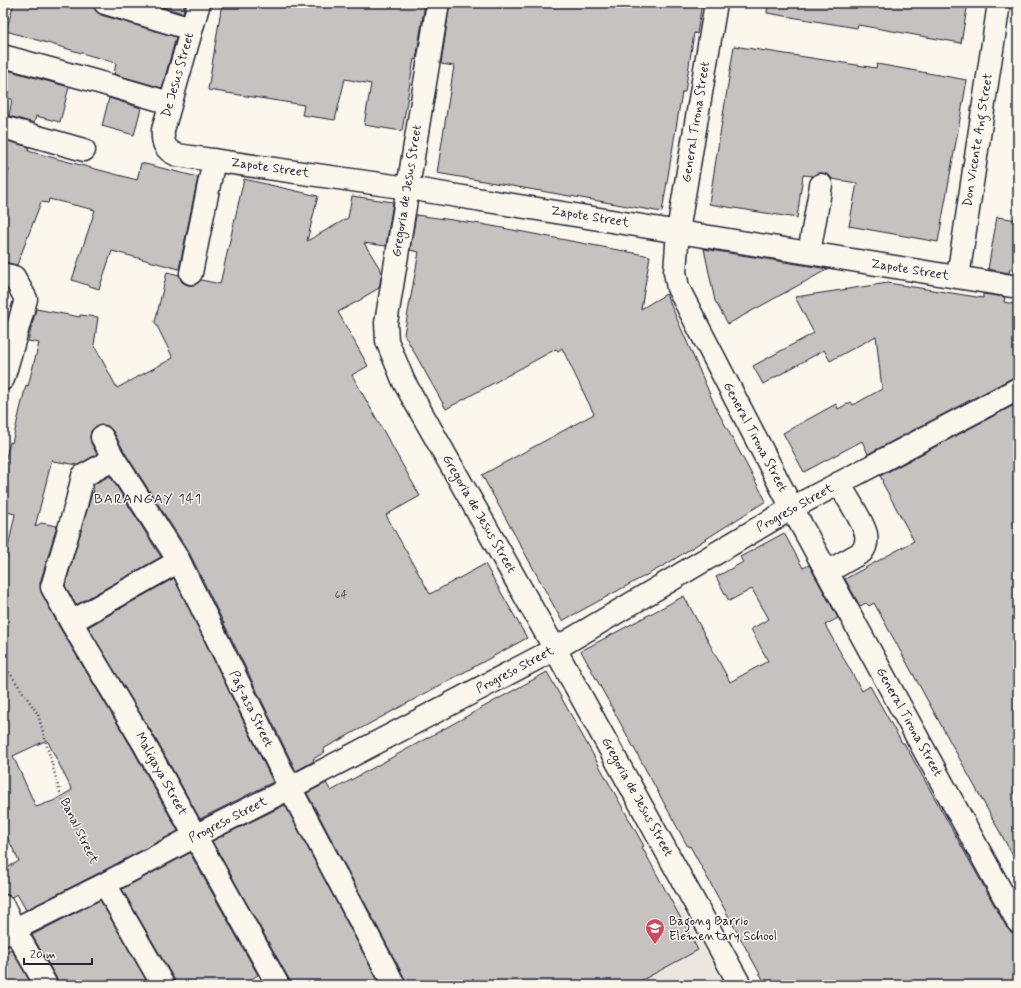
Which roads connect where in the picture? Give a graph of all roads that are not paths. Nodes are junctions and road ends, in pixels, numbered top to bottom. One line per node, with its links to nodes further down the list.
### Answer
1 (105, 3): 6 (street)
2 (199, 3): 6 (street, De Jesus Street)
3 (438, 3): 14 (street, Gregoria de Jesus Street)
4 (716, 3): 15 (street, General Tirona Street)
5 (999, 3): 19 (street, Don Vicente Ang Street)
6 (191, 29): 8 (street, De Jesus Street)
7 (3, 56): 8 (street)
8 (170, 104): 10 (street, De Jesus Street)
9 (3, 126): 11 (street)
10 (164, 146): 12 (street, Zapote Street)
11 (84, 150)
12 (214, 160): 14 (street, Zapote Street); 17 (street)
13 (821, 185): 16 (street)
14 (408, 188): 15 (street, Zapote Street); 30 (street, Gregoria de Jesus Street)
15 (678, 231): 16 (street, Zapote Street); 26 (street, General Tirona Street)
16 (809, 253): 19 (street, Zapote Street)
17 (191, 273)
18 (3, 274): 21 (street)
19 (958, 277): 20 (street, Zapote Street)
20 (1018, 287)
21 (3, 379)
22 (1018, 389): 25 (street, Progreso Street)
23 (102, 437): 24 (street, Pag-asa Street)
24 (114, 459): 27 (street, Pag-asa Street); 29 (street, Maligaya Street)
25 (839, 483): 26 (street, Progreso Street); 28 (street)
26 (792, 508): 28 (street, General Tirona Street); 30 (street, Progreso Street)
27 (179, 561): 29 (street); 31 (street, Pag-asa Street)
28 (827, 572): 35 (street, General Tirona Street)
29 (70, 622): 32 (street, Maligaya Street)
30 (555, 649): 31 (street, Progreso Street); 41 (street, Gregoria de Jesus Street)
31 (290, 788): 32 (street, Progreso Street); 40 (street, Pag-asa Street)
32 (195, 836): 33 (street, Progreso Street); 39 (street, Maligaya Street)
33 (105, 884): 36 (street, Progreso Street); 38 (street)
34 (3, 906): 36 (street)
35 (1018, 922)
36 (9, 932): 37 (street)
37 (46, 985)
38 (163, 985)
39 (278, 985)
40 (394, 985)
41 (740, 985)

